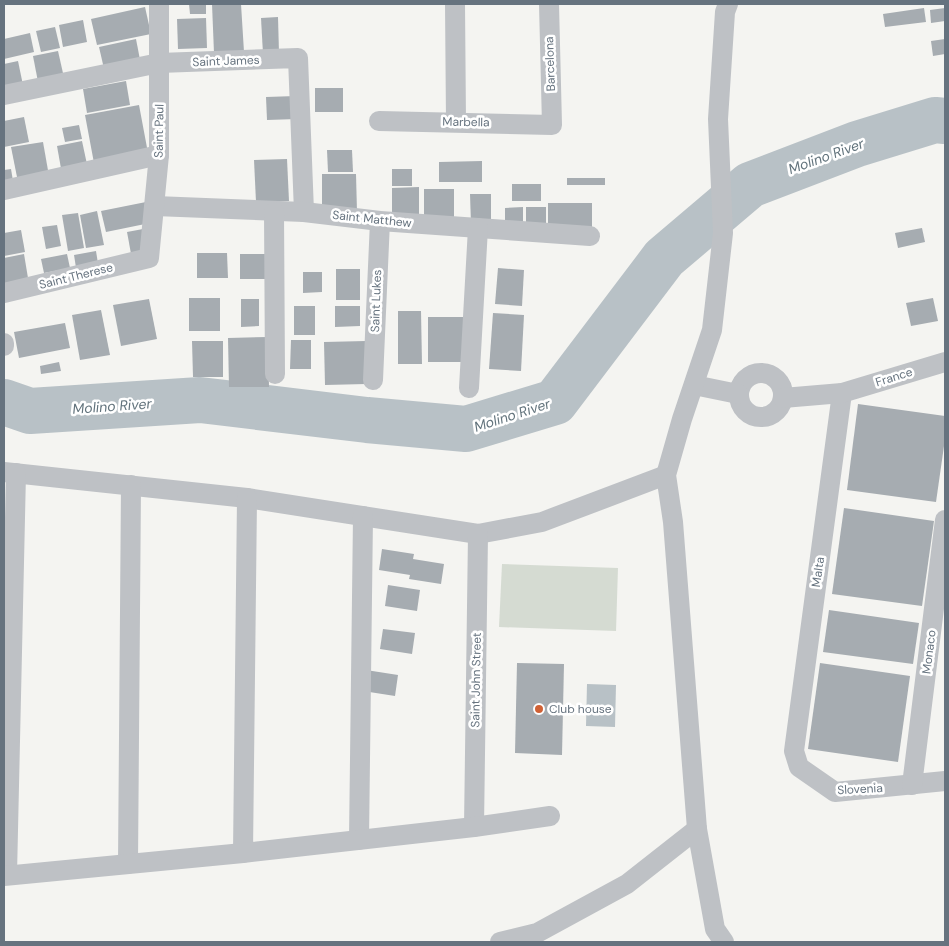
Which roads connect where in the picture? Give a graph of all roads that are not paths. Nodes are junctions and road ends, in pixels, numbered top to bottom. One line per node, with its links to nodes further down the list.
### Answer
1 (159, 4): 5 (street, Saint Paul)
2 (455, 4): 8 (street)
3 (549, 4): 9 (street, Barcelona)
4 (728, 4): 23 (street)
5 (159, 63): 6 (street, Saint James); 10 (street, Saint Paul); 14 (street, Saint James)
6 (4, 95)
7 (379, 122): 8 (street, Marbella)
8 (456, 122): 9 (street, Marbella)
9 (552, 125)
10 (159, 155): 11 (street); 12 (street, Saint Paul)
11 (4, 190)
12 (155, 206): 13 (street, Saint Matthew); 18 (street, Saint Paul)
13 (274, 212): 14 (street, Saint Matthew); 21 (street)
14 (304, 212): 15 (street, Saint Matthew)
15 (380, 221): 16 (street, Saint Matthew); 22 (street, Saint Lukes)
16 (478, 228): 17 (street, Saint Matthew); 24 (street)
17 (590, 236)
18 (149, 258): 19 (street, Saint Therese)
19 (4, 294)
20 (945, 362): 25 (street, France)
21 (275, 374)
22 (373, 380)
23 (694, 385): 26 (street); 29 (street)
24 (469, 388)
25 (842, 393): 27 (street, France); 35 (street, Malta)
26 (738, 394): 27 (street); 27 (street)
27 (783, 398)
28 (10, 472): 30 (street); 44 (street)
29 (666, 474): 34 (street); 40 (street)
30 (131, 485): 31 (street); 43 (street)
31 (247, 498): 32 (street); 42 (street)
32 (363, 516): 34 (street); 41 (street)
33 (945, 520): 37 (street, Monaco)
34 (478, 534): 39 (street, Saint John Street)
35 (794, 751): 37 (street, Slovenia)
36 (945, 781): 37 (street, Slovenia)
37 (912, 784)
38 (550, 816): 39 (street)
39 (474, 827): 41 (street)
40 (697, 828): 45 (street); 46 (street)
41 (359, 840): 42 (street)
42 (243, 853): 43 (street)
43 (128, 864): 44 (street)
44 (5, 876)
45 (500, 942)
46 (724, 942)

